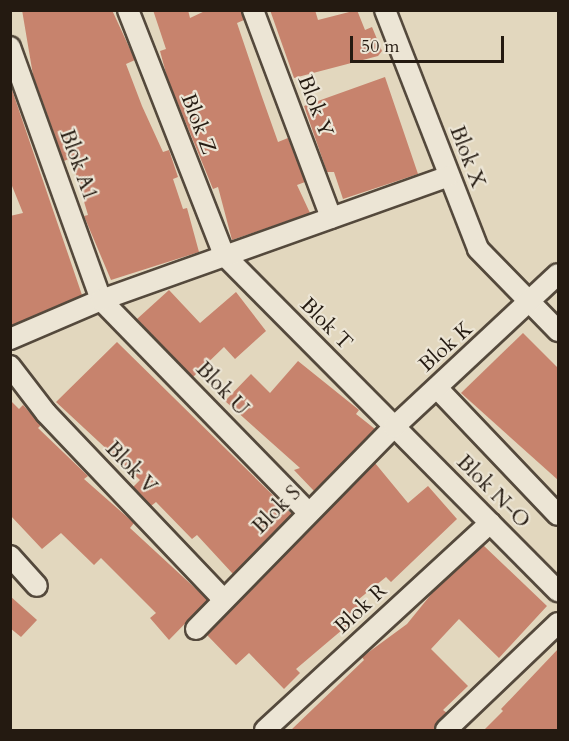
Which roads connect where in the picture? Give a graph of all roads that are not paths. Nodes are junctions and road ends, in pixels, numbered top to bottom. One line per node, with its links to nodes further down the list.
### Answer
1 (128, 10): 7 (street, Blok Z)
2 (254, 10): 6 (street, Blok Y)
3 (385, 10): 5 (street, Blok X)
4 (10, 47): 9 (street, Blok A1)
5 (450, 176): 6 (street); 10 (street, Blok X)
6 (331, 218): 7 (street)
7 (224, 255): 9 (street); 15 (street, Blok T)
8 (558, 274): 10 (street, Blok K)
9 (101, 300): 12 (street); 16 (street, Blok U)
10 (531, 302): 11 (street, Blok X); 14 (street, Blok K)
11 (558, 331)
12 (10, 339)
13 (10, 366): 22 (street, Blok V)
14 (432, 392): 15 (street, Blok K); 17 (street)
15 (400, 423): 16 (street, Blok S); 18 (street, Blok N-O)
16 (308, 512): 22 (street, Blok S)
17 (558, 515)
18 (490, 523): 21 (street, Blok N-O); 25 (street, Blok R)
19 (10, 556): 20 (street)
20 (37, 586)
21 (558, 591)
22 (223, 599): 24 (street, Blok S)
23 (558, 622): 26 (street)
24 (196, 629)
25 (265, 730)
26 (446, 730)

